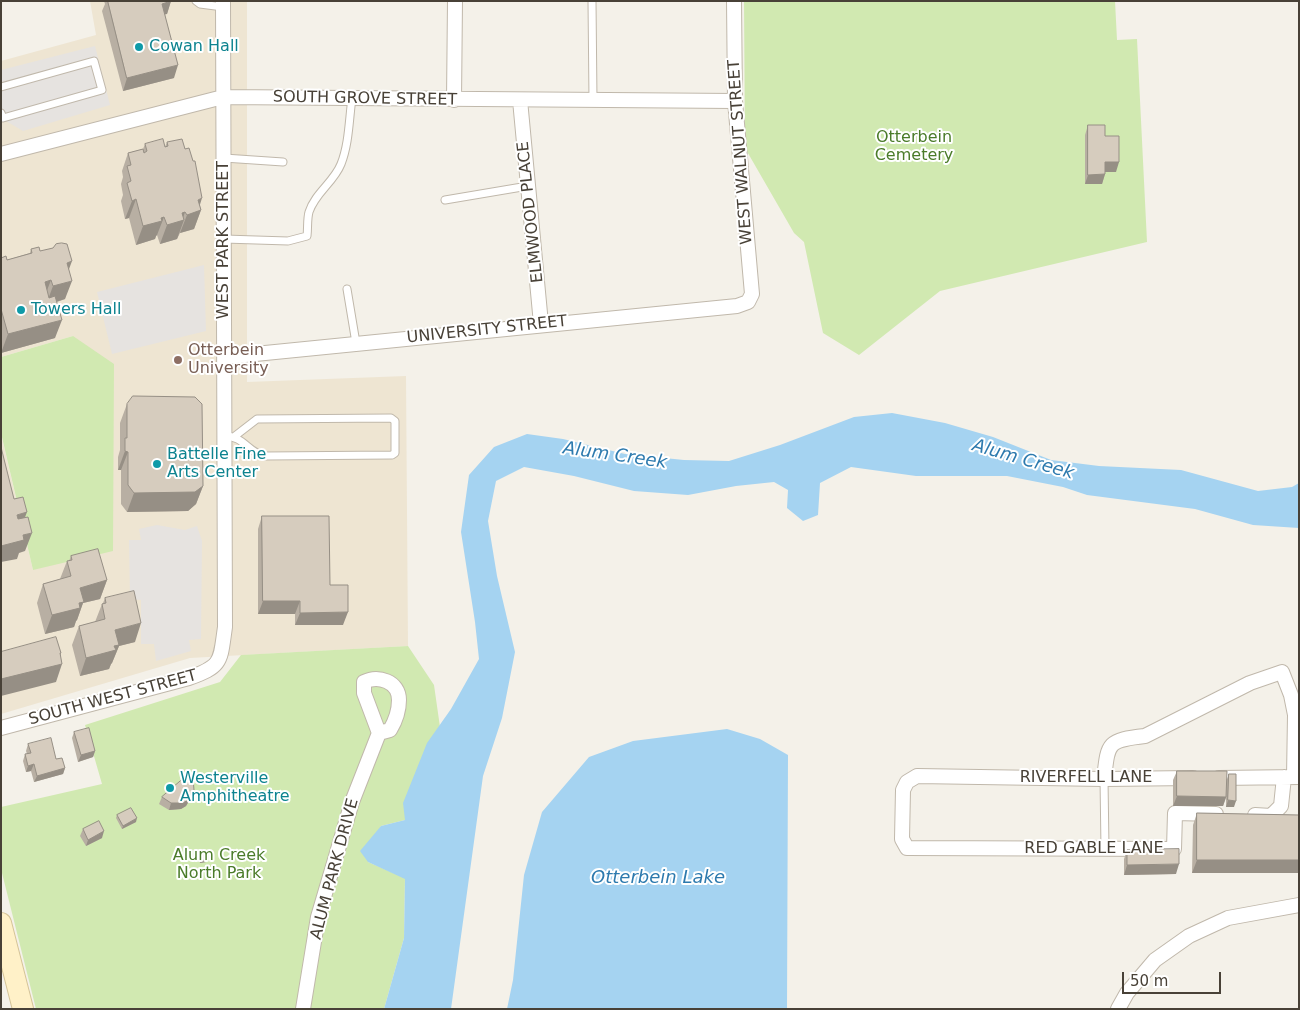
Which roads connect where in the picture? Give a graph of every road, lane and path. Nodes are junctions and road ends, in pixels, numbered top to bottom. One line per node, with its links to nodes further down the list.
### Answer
1 (196, 1): 5 (lane)
2 (455, 1): 9 (street)
3 (592, 1): 11 (lane)
4 (734, 1): 12 (street, WEST WALNUT STREET)
5 (223, 4): 7 (street, WEST PARK STREET)
6 (1, 87): 13 (lane)
7 (223, 97): 8 (street, SOUTH GROVE STREET); 14 (street, SOUTH GROVE STREET); 15 (street, WEST PARK STREET)
8 (352, 98): 9 (street, SOUTH GROVE STREET); 19 (lane)
9 (454, 100): 10 (street, SOUTH GROVE STREET)
10 (520, 100): 11 (street, SOUTH GROVE STREET); 17 (street, ELMWOOD PLACE)
11 (593, 100): 12 (street, SOUTH GROVE STREET)
12 (735, 101): 21 (street, WEST WALNUT STREET)
13 (1, 113)
14 (1, 154)
15 (224, 158): 16 (lane); 19 (street, WEST PARK STREET)
16 (283, 162)
17 (528, 186): 18 (lane); 22 (street, ELMWOOD PLACE)
18 (445, 200)
19 (224, 239): 24 (street, WEST PARK STREET)
20 (347, 290): 23 (lane)
21 (748, 302): 22 (street, UNIVERSITY STREET)
22 (541, 324): 23 (street, UNIVERSITY STREET)
23 (356, 343): 24 (street, UNIVERSITY STREET)
24 (225, 357): 25 (street, WEST PARK STREET)
25 (230, 436): 25 (lane); 26 (street, WEST PARK STREET)
26 (220, 659): 27 (street, SOUTH WEST STREET)
27 (1, 728)
28 (379, 733): 37 (street, ALUM PARK DRIVE)
29 (1292, 777): 30 (street, RIVERFELL LANE); 30 (street, RED GABLE LANE); 32 (street, RED GABLE LANE)
30 (1104, 779): 31 (street, RIVERFELL LANE); 32 (lane)
31 (903, 812): 32 (street, RED GABLE LANE)
32 (1105, 849)
33 (1299, 905): 38 (street)
34 (1, 923): 35 (main road)
35 (6, 958): 36 (main road)
36 (23, 1009)
37 (303, 1009)
38 (1118, 1009)

